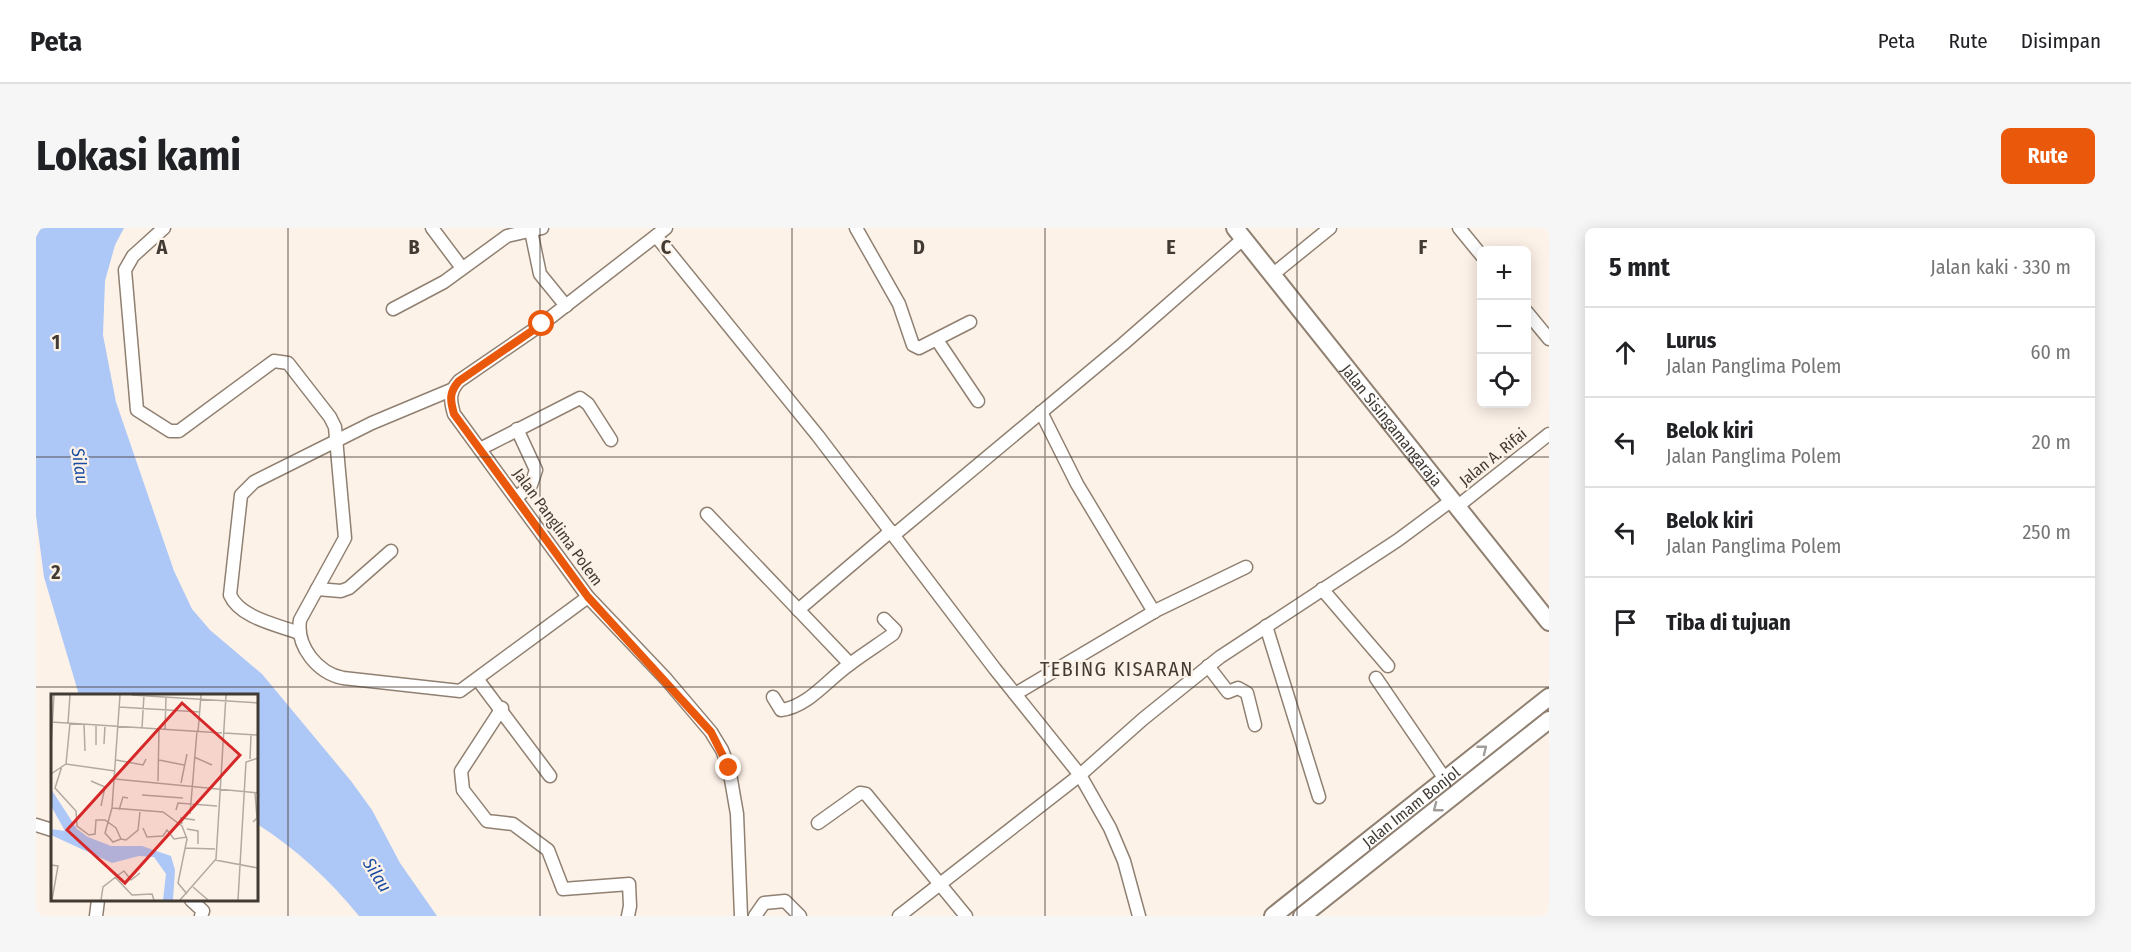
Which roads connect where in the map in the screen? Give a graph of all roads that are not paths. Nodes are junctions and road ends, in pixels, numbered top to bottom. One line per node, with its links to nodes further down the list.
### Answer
1 (164, 228): 25 (street)
2 (432, 228): 11 (street)
3 (666, 228): 9 (street)
4 (856, 228): 18 (street)
5 (1330, 228): 12 (street)
6 (1459, 228): 10 (street)
7 (536, 230): 11 (street); 13 (street)
8 (1239, 233): 12 (main road, Jalan Sisingamangaraja); 21 (street)
9 (656, 236): 13 (street); 30 (street)
10 (1477, 250)
11 (462, 268): 14 (street)
12 (1272, 275): 28 (main road, Jalan Sisingamangaraja)
13 (566, 306): 19 (street)
14 (393, 309)
15 (1531, 316): 17 (street)
16 (970, 322): 18 (street)
17 (1549, 339)
18 (937, 340): 20 (street)
19 (451, 390): 25 (street); 26 (street, Jalan Panglima Polem)
20 (978, 401)
21 (1041, 412): 30 (street); 37 (street)
22 (517, 429): 24 (street); 26 (street); 27 (street)
23 (1549, 434): 28 (street, Jalan A. Rifai)
24 (611, 440)
25 (336, 442): 33 (street); 41 (street)
26 (480, 449): 27 (street, Jalan Panglima Polem)
27 (516, 498): 35 (street, Jalan Panglima Polem)
28 (1455, 503): 34 (street, Jalan A. Rifai); 39 (main road, Jalan Sisingamangaraja)
29 (706, 514): 36 (street)
30 (892, 533): 36 (street); 47 (street)
31 (391, 551): 33 (street)
32 (1246, 567): 37 (street)
33 (317, 589): 41 (street)
34 (1322, 589): 40 (street, Jalan A. Rifai); 44 (street)
35 (588, 597): 46 (street); 68 (street, Jalan Panglima Polem)
36 (798, 610): 42 (street)
37 (1154, 612): 47 (street)
38 (884, 619): 42 (street)
39 (1549, 622)
40 (1266, 626): 43 (street, Jalan A. Rifai); 56 (street)
41 (299, 633): 46 (street)
42 (850, 664): 48 (street)
43 (1208, 666): 52 (street); 53 (street, Jalan A. Rifai)
44 (1388, 666)
45 (1376, 678): 55 (street)
46 (478, 680): 50 (street)
47 (1015, 694): 53 (street)
48 (773, 697)
49 (1549, 697): 55 (main road, Jalan Imam Bonjol, one-way to 49)
50 (502, 708): 54 (street); 67 (street)
51 (1549, 720): 59 (main road, Jalan Imam Bonjol, one-way to 59)
52 (1255, 725)
53 (1080, 775): 61 (street, Jalan A. Rifai); 73 (street)
54 (550, 776)
55 (1445, 779): 58 (main road, Jalan Imam Bonjol)
56 (1319, 797)
57 (818, 823): 61 (street)
58 (1357, 849): 59 (main road); 60 (main road, Jalan Imam Bonjol)
59 (1368, 862): 62 (main road, Jalan Imam Bonjol)
60 (1317, 880): 62 (main road); 74 (main road, Jalan Imam Bonjol)
61 (938, 884): 71 (street, Jalan A. Rifai); 72 (street)
62 (1329, 894): 75 (main road, Jalan Imam Bonjol)
63 (98, 901): 65 (street)
64 (192, 901): 66 (street)
65 (96, 916)
66 (201, 916)
67 (628, 916)
68 (741, 916)
69 (755, 916): 70 (street)
70 (800, 916)
71 (899, 916)
72 (966, 916)
73 (1139, 916)
74 (1273, 916)
75 (1302, 916)

